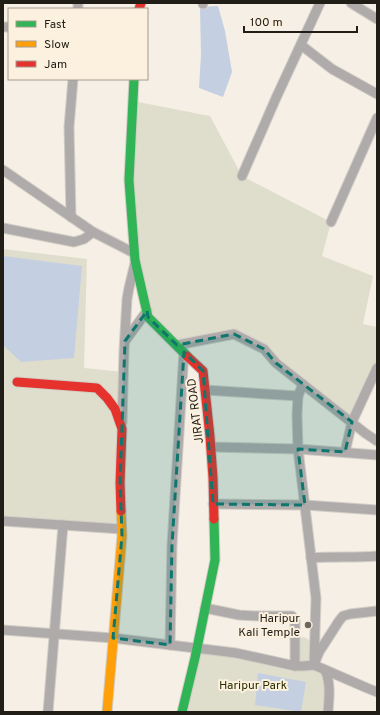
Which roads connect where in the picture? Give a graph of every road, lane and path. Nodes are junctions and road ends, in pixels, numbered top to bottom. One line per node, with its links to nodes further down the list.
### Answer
1 (320, 3): 4 (street)
2 (351, 3): 3 (street)
3 (377, 19)
4 (301, 45): 7 (street); 10 (street)
5 (73, 80): 11 (street)
6 (134, 80): 15 (main road, JIRAT ROAD)
7 (377, 94)
8 (377, 118): 12 (street)
9 (3, 170): 11 (street)
10 (242, 176)
11 (71, 217): 14 (street)
12 (331, 222)
13 (3, 228): 14 (street)
14 (93, 232): 15 (street)
15 (135, 256): 16 (main road, JIRAT ROAD); 17 (street)
16 (147, 311): 17 (street); 18 (main road, JIRAT ROAD)
17 (125, 341): 25 (street)
18 (180, 349): 21 (street); 22 (main road, JIRAT ROAD); 44 (street)
19 (377, 368): 24 (street)
20 (17, 382): 25 (main road)
21 (303, 384): 23 (street); 24 (street)
22 (204, 390): 23 (street); 27 (main road, JIRAT ROAD)
23 (298, 396): 28 (street)
24 (352, 422): 26 (street); 29 (street)
25 (122, 429): 36 (main road)
26 (377, 441)
27 (211, 447): 28 (street); 31 (main road, JIRAT ROAD)
28 (298, 449): 29 (street); 32 (street)
29 (345, 452): 30 (street)
30 (377, 455)
31 (213, 504): 32 (street); 39 (main road, JIRAT ROAD)
32 (305, 505): 33 (street); 38 (street)
33 (377, 510)
34 (3, 521): 35 (street)
35 (63, 525): 36 (street); 42 (street)
36 (122, 529): 43 (main road)
37 (377, 556): 38 (street)
38 (311, 558): 46 (street)
39 (205, 608): 45 (main road, JIRAT ROAD); 47 (street)
40 (377, 612): 46 (street)
41 (3, 630): 42 (street)
42 (54, 634): 43 (street); 50 (street)
43 (113, 638): 44 (street); 51 (main road)
44 (170, 645): 45 (street)
45 (197, 648): 47 (street); 52 (main road, JIRAT ROAD)
46 (314, 664): 47 (street); 48 (street)
47 (295, 666)
48 (325, 670): 49 (street); 53 (street)
49 (377, 692)
50 (48, 712)
51 (107, 712)
52 (182, 712)
53 (328, 712)

